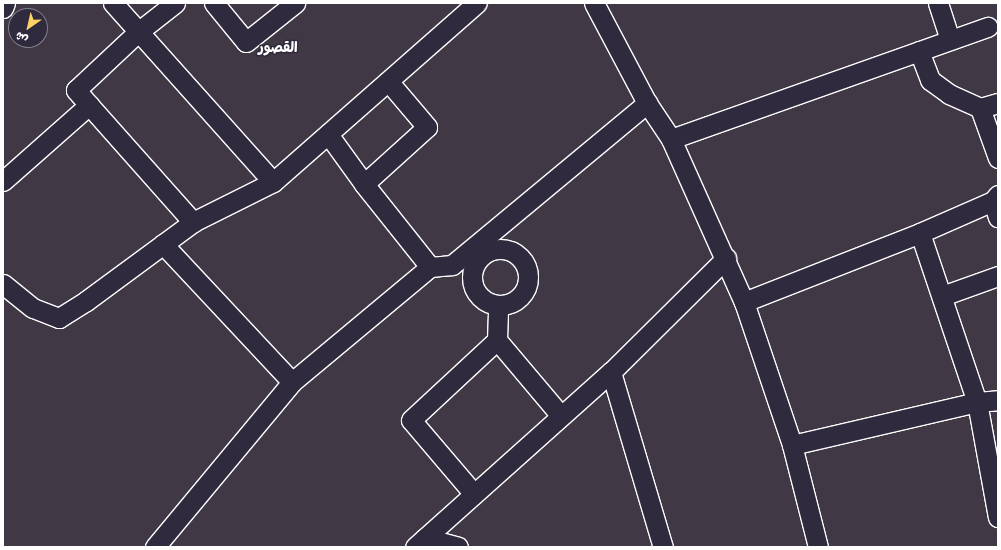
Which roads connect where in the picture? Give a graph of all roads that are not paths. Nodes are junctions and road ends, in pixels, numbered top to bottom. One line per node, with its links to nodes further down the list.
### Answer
1 (5, 3): 9 (street)
2 (113, 3): 11 (street)
3 (175, 3): 11 (street)
4 (214, 3): 5 (street)
5 (295, 3)
6 (477, 3): 14 (street)
7 (594, 3): 15 (street)
8 (938, 3): 12 (street)
9 (3, 8)
10 (988, 27): 12 (street)
11 (138, 32): 17 (street); 23 (street)
12 (950, 40): 13 (street)
13 (919, 51): 18 (street); 20 (street)
14 (388, 81): 19 (street); 24 (street)
15 (647, 103): 20 (street); 30 (street)
16 (998, 103): 18 (street)
17 (89, 105): 22 (street); 26 (street)
18 (980, 108): 21 (street)
19 (328, 134): 23 (street); 24 (street)
20 (671, 139): 29 (street)
21 (998, 158)
22 (3, 181)
23 (272, 182): 26 (street)
24 (364, 184): 31 (street)
25 (996, 204): 27 (street)
26 (193, 222): 28 (street)
27 (920, 233): 35 (street); 36 (street)
28 (163, 244): 34 (street); 40 (street)
29 (726, 258): 36 (street); 39 (street)
30 (452, 265): 31 (street); 32 (street)
31 (430, 267): 40 (street)
32 (472, 274): 37 (street); 37 (street)
33 (998, 276): 35 (street)
34 (3, 284)
35 (942, 296): 42 (street)
36 (744, 302): 44 (street)
37 (498, 305): 38 (street)
38 (497, 340): 43 (street); 45 (street)
39 (611, 372): 43 (street); 50 (street)
40 (292, 382): 48 (street)
41 (998, 400): 42 (street)
42 (977, 402): 44 (street); 46 (street)
43 (561, 416): 45 (street)
44 (792, 445): 51 (street)
45 (474, 494): 47 (street)
46 (998, 517)
47 (420, 542): 49 (street)
48 (155, 547)
49 (458, 547)
50 (663, 547)
51 (818, 547)

